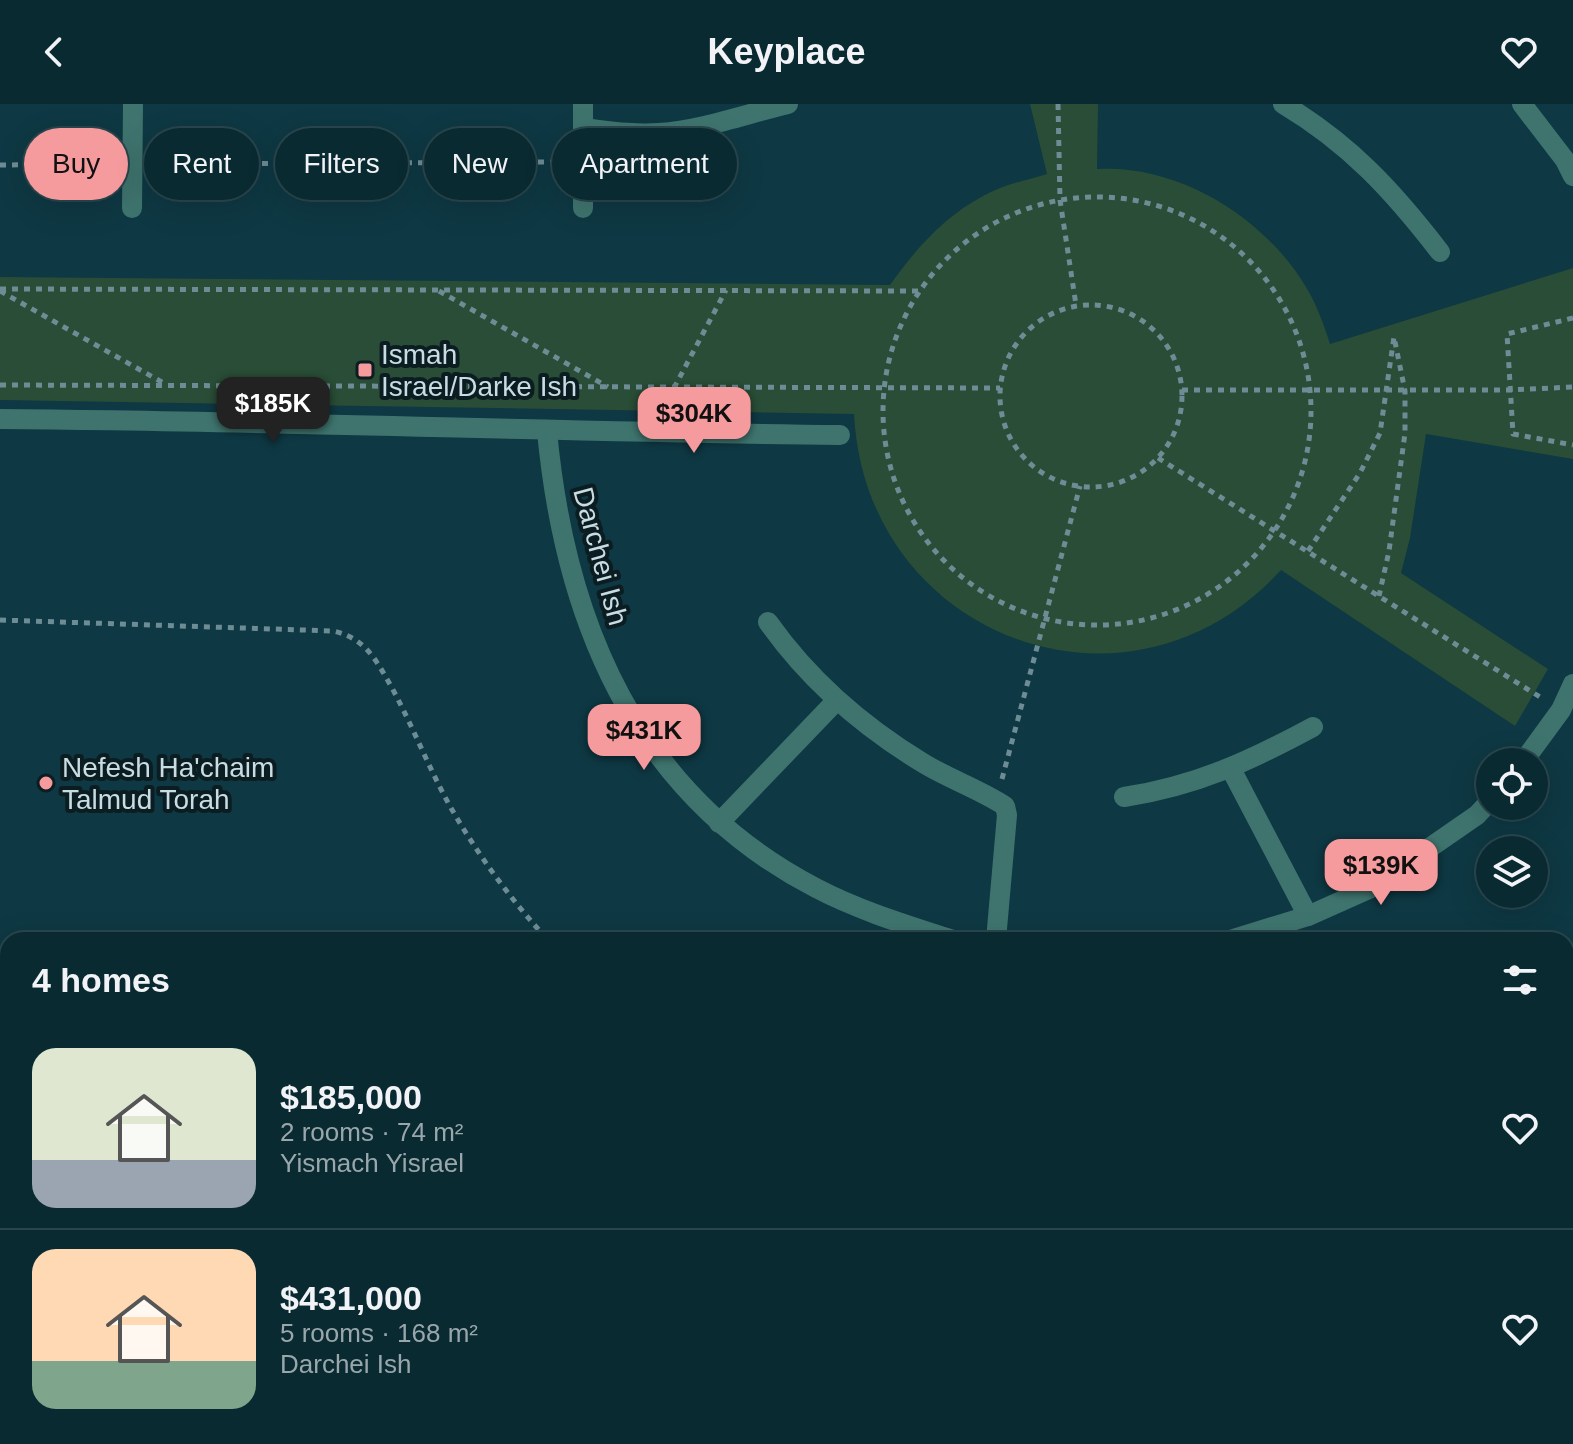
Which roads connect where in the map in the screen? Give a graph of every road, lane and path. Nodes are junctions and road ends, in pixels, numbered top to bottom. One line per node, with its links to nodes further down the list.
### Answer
1 (133, 104): 11 (street)
2 (583, 104): 8 (street)
3 (788, 104): 9 (street)
4 (1058, 104): 15 (path)
5 (1283, 104): 7 (street)
6 (1522, 104): 13 (street)
7 (1313, 111): 18 (street)
8 (584, 128)
9 (690, 128)
10 (552, 162): 11 (path)
11 (133, 164): 12 (path); 16 (street)
12 (0, 165)
13 (1573, 176)
14 (583, 200): 17 (street)
15 (1060, 200): 22 (path); 23 (path); 36 (path)
16 (132, 208)
17 (583, 208)
18 (1440, 252)
19 (0, 290): 20 (path); 26 (path)
20 (436, 290): 21 (path); 28 (path)
21 (726, 290): 22 (path); 29 (path)
22 (920, 291): 30 (path)
23 (1076, 305): 31 (path); 32 (path)
24 (1573, 318): 33 (path)
25 (0, 385): 26 (path)
26 (168, 386): 28 (path)
27 (1573, 387): 33 (path)
28 (608, 388): 29 (path)
29 (674, 388): 30 (path)
30 (883, 388): 31 (path); 46 (path)
31 (1000, 388): 42 (path)
32 (1182, 390): 36 (path); 41 (path)
33 (1510, 390): 35 (path); 40 (path)
34 (1387, 391): 35 (path); 35 (path); 36 (path); 44 (path)
35 (1405, 391): 45 (path)
36 (1311, 392): 43 (path)
37 (0, 419): 38 (street)
38 (547, 431): 39 (street); 58 (street, Darchei Ish)
39 (840, 435)
40 (1573, 445)
41 (1158, 458): 42 (path); 43 (path)
42 (1080, 486): 46 (path)
43 (1276, 531): 44 (path); 46 (path)
44 (1308, 551): 45 (path)
45 (1379, 596): 51 (path)
46 (1043, 618): 56 (path)
47 (0, 620): 60 (path)
48 (768, 622): 50 (street)
49 (1573, 684): 51 (street)
50 (837, 700): 56 (street); 58 (street)
51 (1567, 714): 53 (street)
52 (1313, 727): 54 (street)
53 (1536, 748)
54 (1231, 769): 55 (street); 59 (street)
55 (1124, 797)
56 (996, 800): 62 (street)
57 (1476, 816): 59 (street)
58 (719, 823): 61 (street, Darchei Ish)
59 (1308, 916): 63 (street)
60 (541, 932)
61 (927, 932)
62 (997, 932)
63 (1256, 932)

